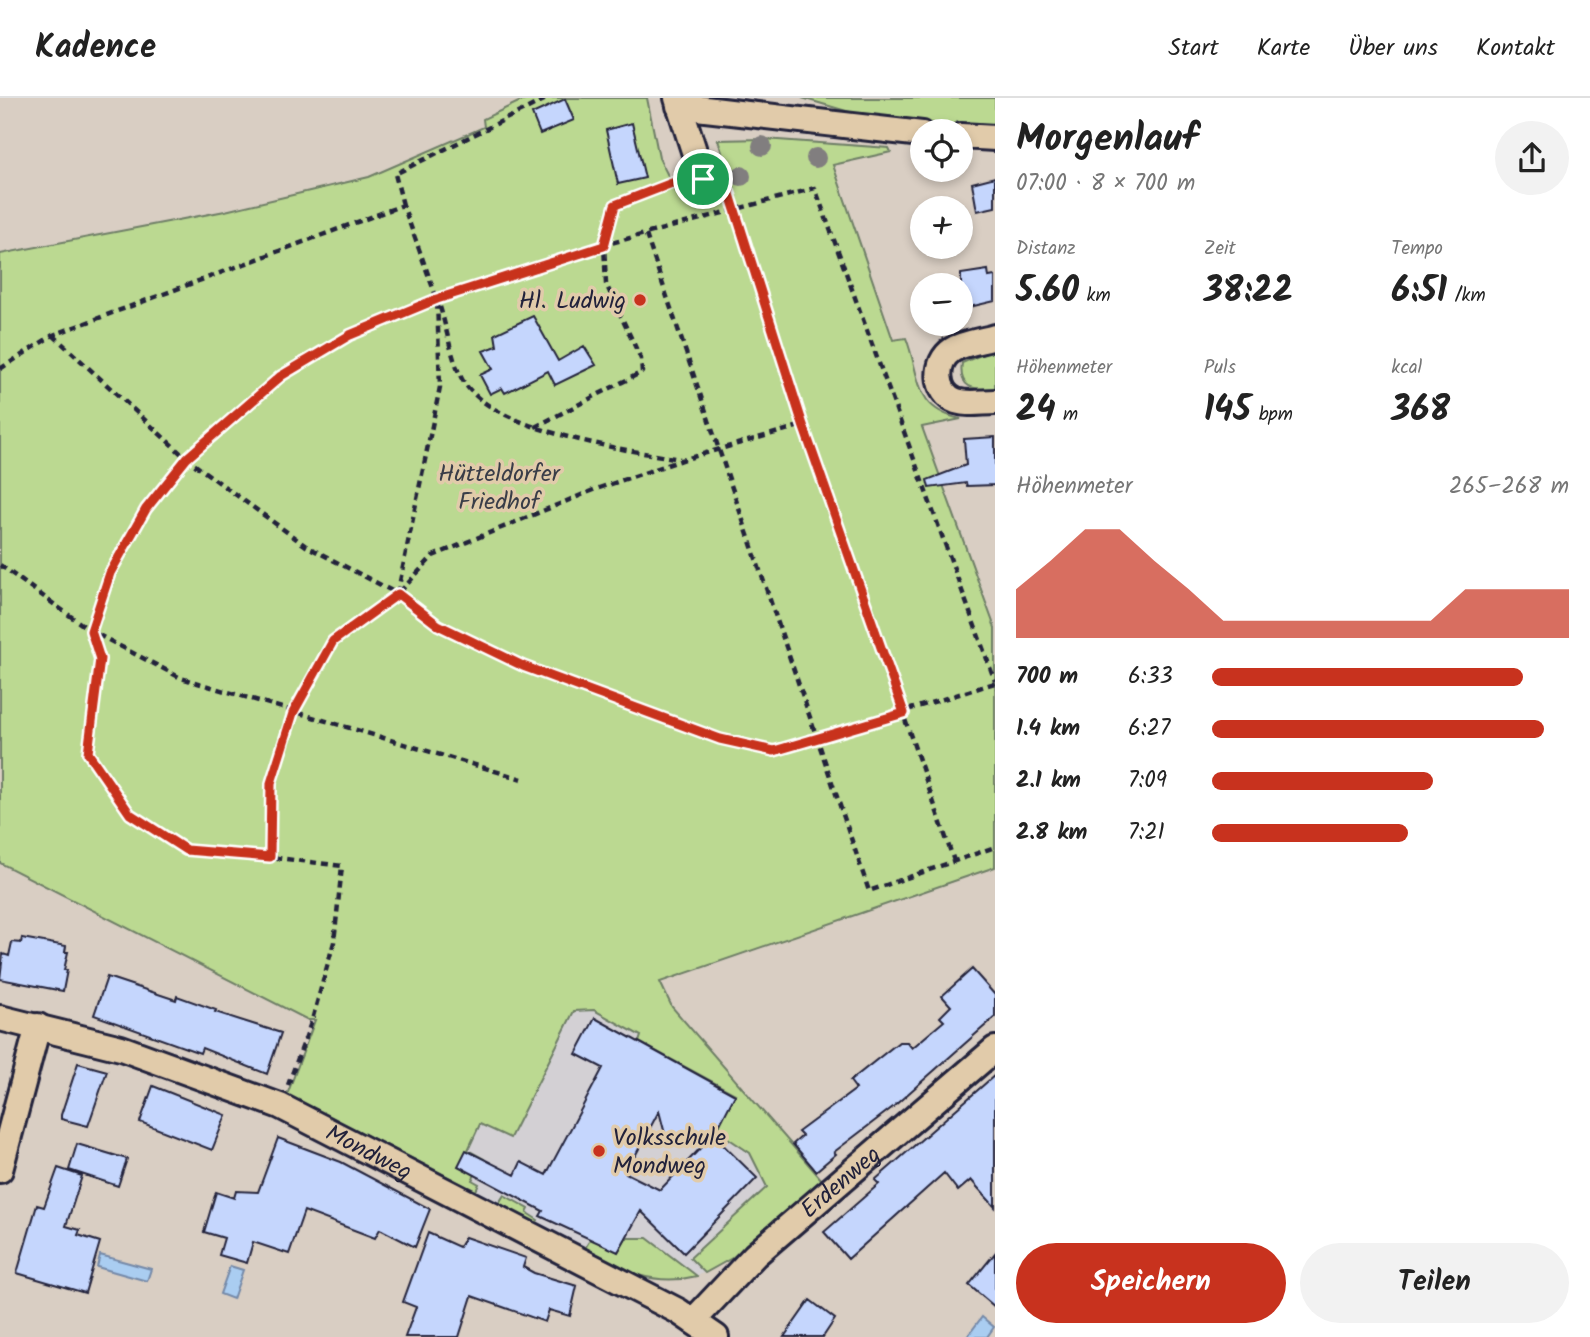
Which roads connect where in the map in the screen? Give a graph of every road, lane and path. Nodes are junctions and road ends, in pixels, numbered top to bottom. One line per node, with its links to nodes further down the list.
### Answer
1 (548, 98): 7 (path)
2 (678, 102): 3 (street); 6 (street)
3 (910, 132)
4 (973, 137): 5 (street)
5 (995, 138)
6 (703, 179): 8 (path); 10 (path)
7 (403, 205): 11 (path); 12 (path)
8 (736, 212): 9 (path); 16 (path); 24 (path)
9 (646, 235): 10 (path); 18 (path)
10 (604, 246): 11 (path); 17 (path)
11 (437, 299): 17 (path); 19 (path); 22 (path)
12 (53, 335): 14 (path); 19 (path)
13 (995, 337): 15 (street)
14 (0, 369)
15 (995, 402)
16 (803, 425): 18 (path); 26 (path)
17 (536, 427): 20 (path)
18 (718, 449): 20 (path); 27 (path)
19 (187, 458): 22 (path); 23 (path)
20 (682, 460): 22 (path)
21 (0, 565): 23 (path)
22 (398, 594): 25 (path); 27 (path)
23 (91, 631): 25 (path); 30 (path)
24 (995, 682): 26 (path)
25 (293, 713): 28 (path); 30 (path)
26 (904, 713): 27 (path); 31 (path)
27 (817, 739): 31 (path)
28 (522, 779)
29 (995, 847): 31 (path)
30 (270, 857): 35 (path)
31 (954, 861)
32 (0, 1018): 33 (street, Mondweg)
33 (38, 1026): 35 (street, Mondweg); 36 (street)
34 (995, 1049): 37 (street, Erdenweg)
35 (280, 1106): 37 (street, Mondweg)
36 (0, 1170)
37 (707, 1332)

